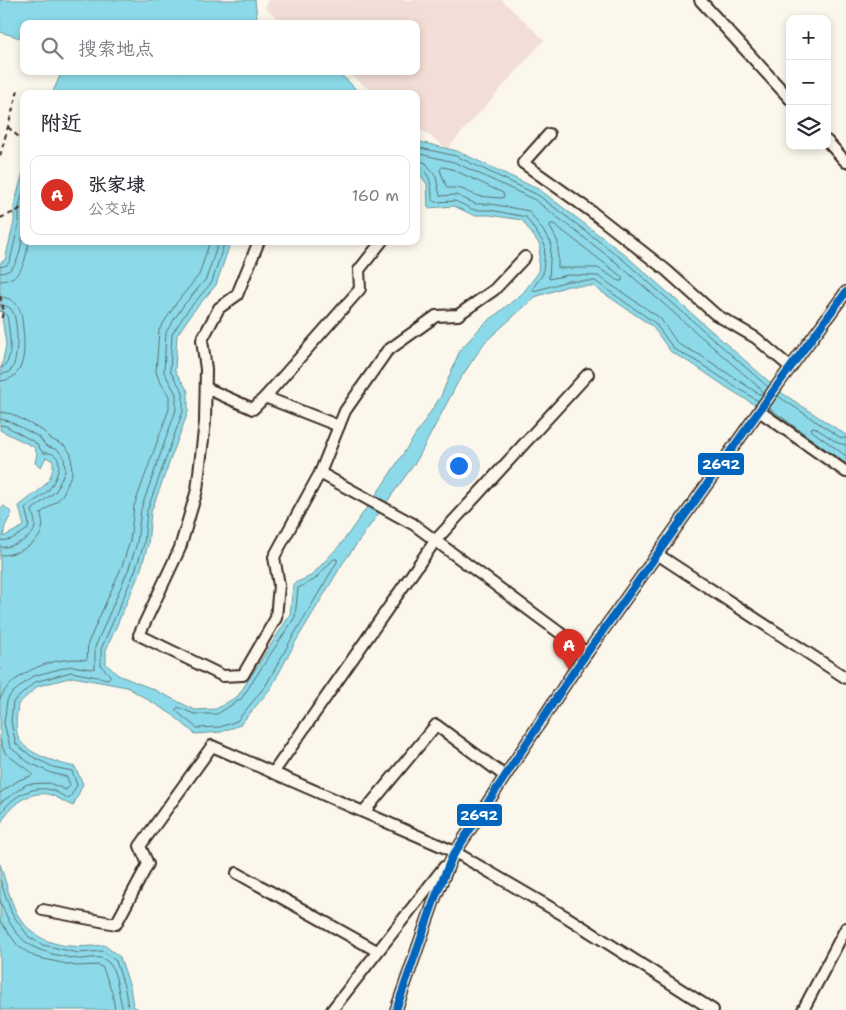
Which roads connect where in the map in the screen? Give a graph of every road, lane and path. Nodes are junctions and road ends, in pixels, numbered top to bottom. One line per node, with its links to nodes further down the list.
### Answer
1 (700, 0): 3 (street)
2 (18, 90): 4 (path)
3 (786, 95)
4 (8, 126): 6 (path); 8 (path)
5 (549, 134): 18 (street)
6 (20, 138)
7 (831, 145): 9 (street)
8 (0, 156)
9 (846, 162)
10 (20, 208): 11 (path)
11 (0, 218)
12 (257, 245): 20 (street)
13 (379, 245): 21 (street)
14 (525, 257): 23 (street)
15 (846, 292): 18 (street)
16 (0, 296): 17 (path)
17 (0, 322)
18 (790, 367): 22 (street)
19 (588, 374): 26 (street)
20 (206, 388): 21 (street); 25 (street)
21 (265, 397): 23 (street)
22 (759, 411): 24 (street); 27 (street)
23 (339, 426): 25 (street)
24 (846, 472)
25 (320, 473): 26 (street)
26 (435, 541): 28 (street); 30 (street)
27 (657, 554): 28 (street); 29 (street)
28 (587, 653): 31 (street)
29 (846, 678)
30 (273, 773): 32 (street); 35 (street)
31 (505, 776): 32 (street); 33 (street)
32 (364, 812): 33 (street)
33 (454, 854): 37 (street); 39 (street); 40 (street)
34 (237, 873): 37 (street)
35 (43, 910)
36 (846, 928): 41 (street)
37 (377, 951): 38 (street)
38 (332, 1010)
39 (396, 1010)
40 (714, 1010)
41 (803, 1010)

